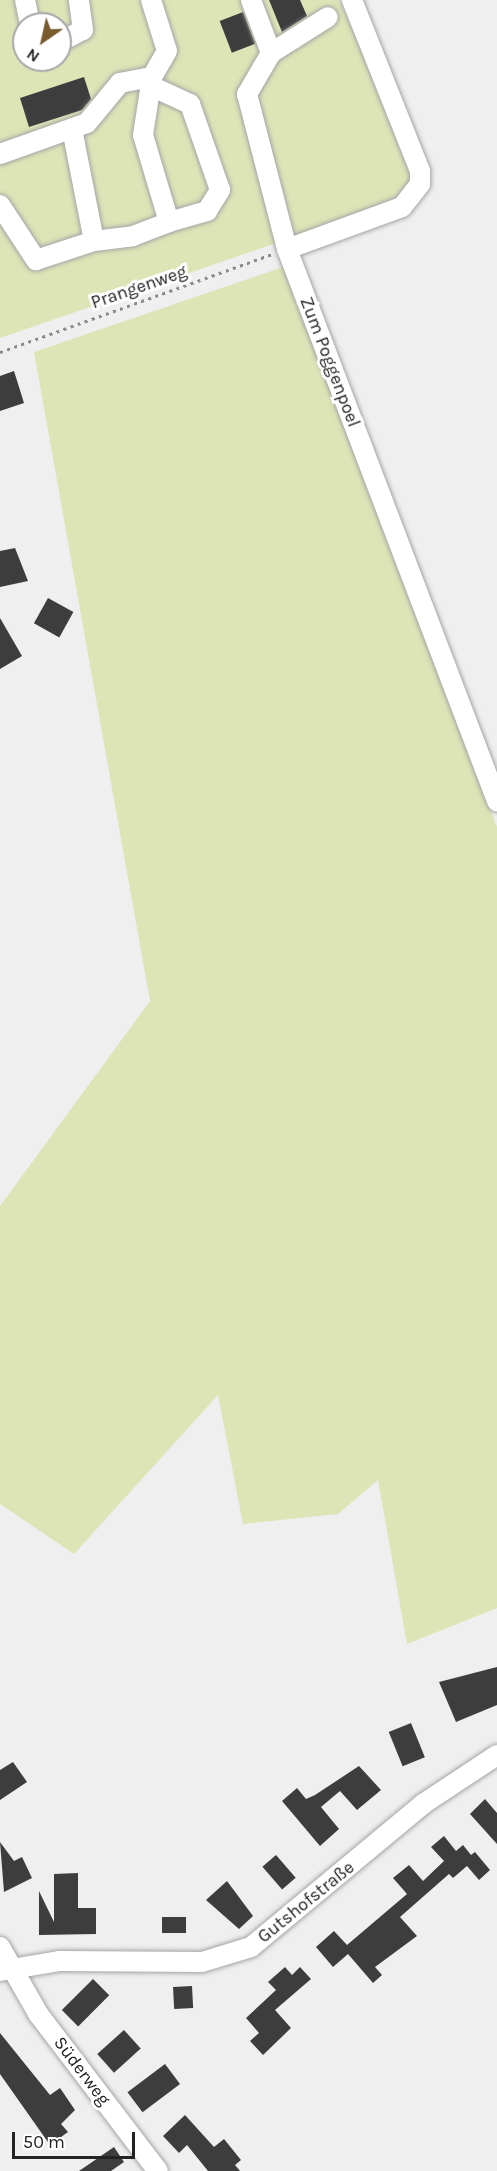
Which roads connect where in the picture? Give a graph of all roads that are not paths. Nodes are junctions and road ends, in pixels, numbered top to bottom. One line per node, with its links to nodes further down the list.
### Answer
1 (79, 0): 6 (street)
2 (151, 0): 8 (street)
3 (251, 0): 7 (street)
4 (352, 0): 14 (street)
5 (328, 17): 7 (street)
6 (72, 36)
7 (271, 53): 14 (street, Zum Poggenpoel)
8 (153, 82): 9 (street); 12 (street); 12 (street)
9 (72, 129): 10 (street); 13 (street)
10 (0, 154)
11 (0, 206): 13 (street)
12 (169, 222): 13 (street)
13 (94, 241)
14 (287, 249): 15 (street, Zum Poggenpoel)
15 (497, 801)
16 (497, 1755): 18 (street, Gutshofstraße)
17 (0, 1947): 18 (street, Süderweg)
18 (6, 1969): 19 (street, Süderweg)
19 (158, 2171)

